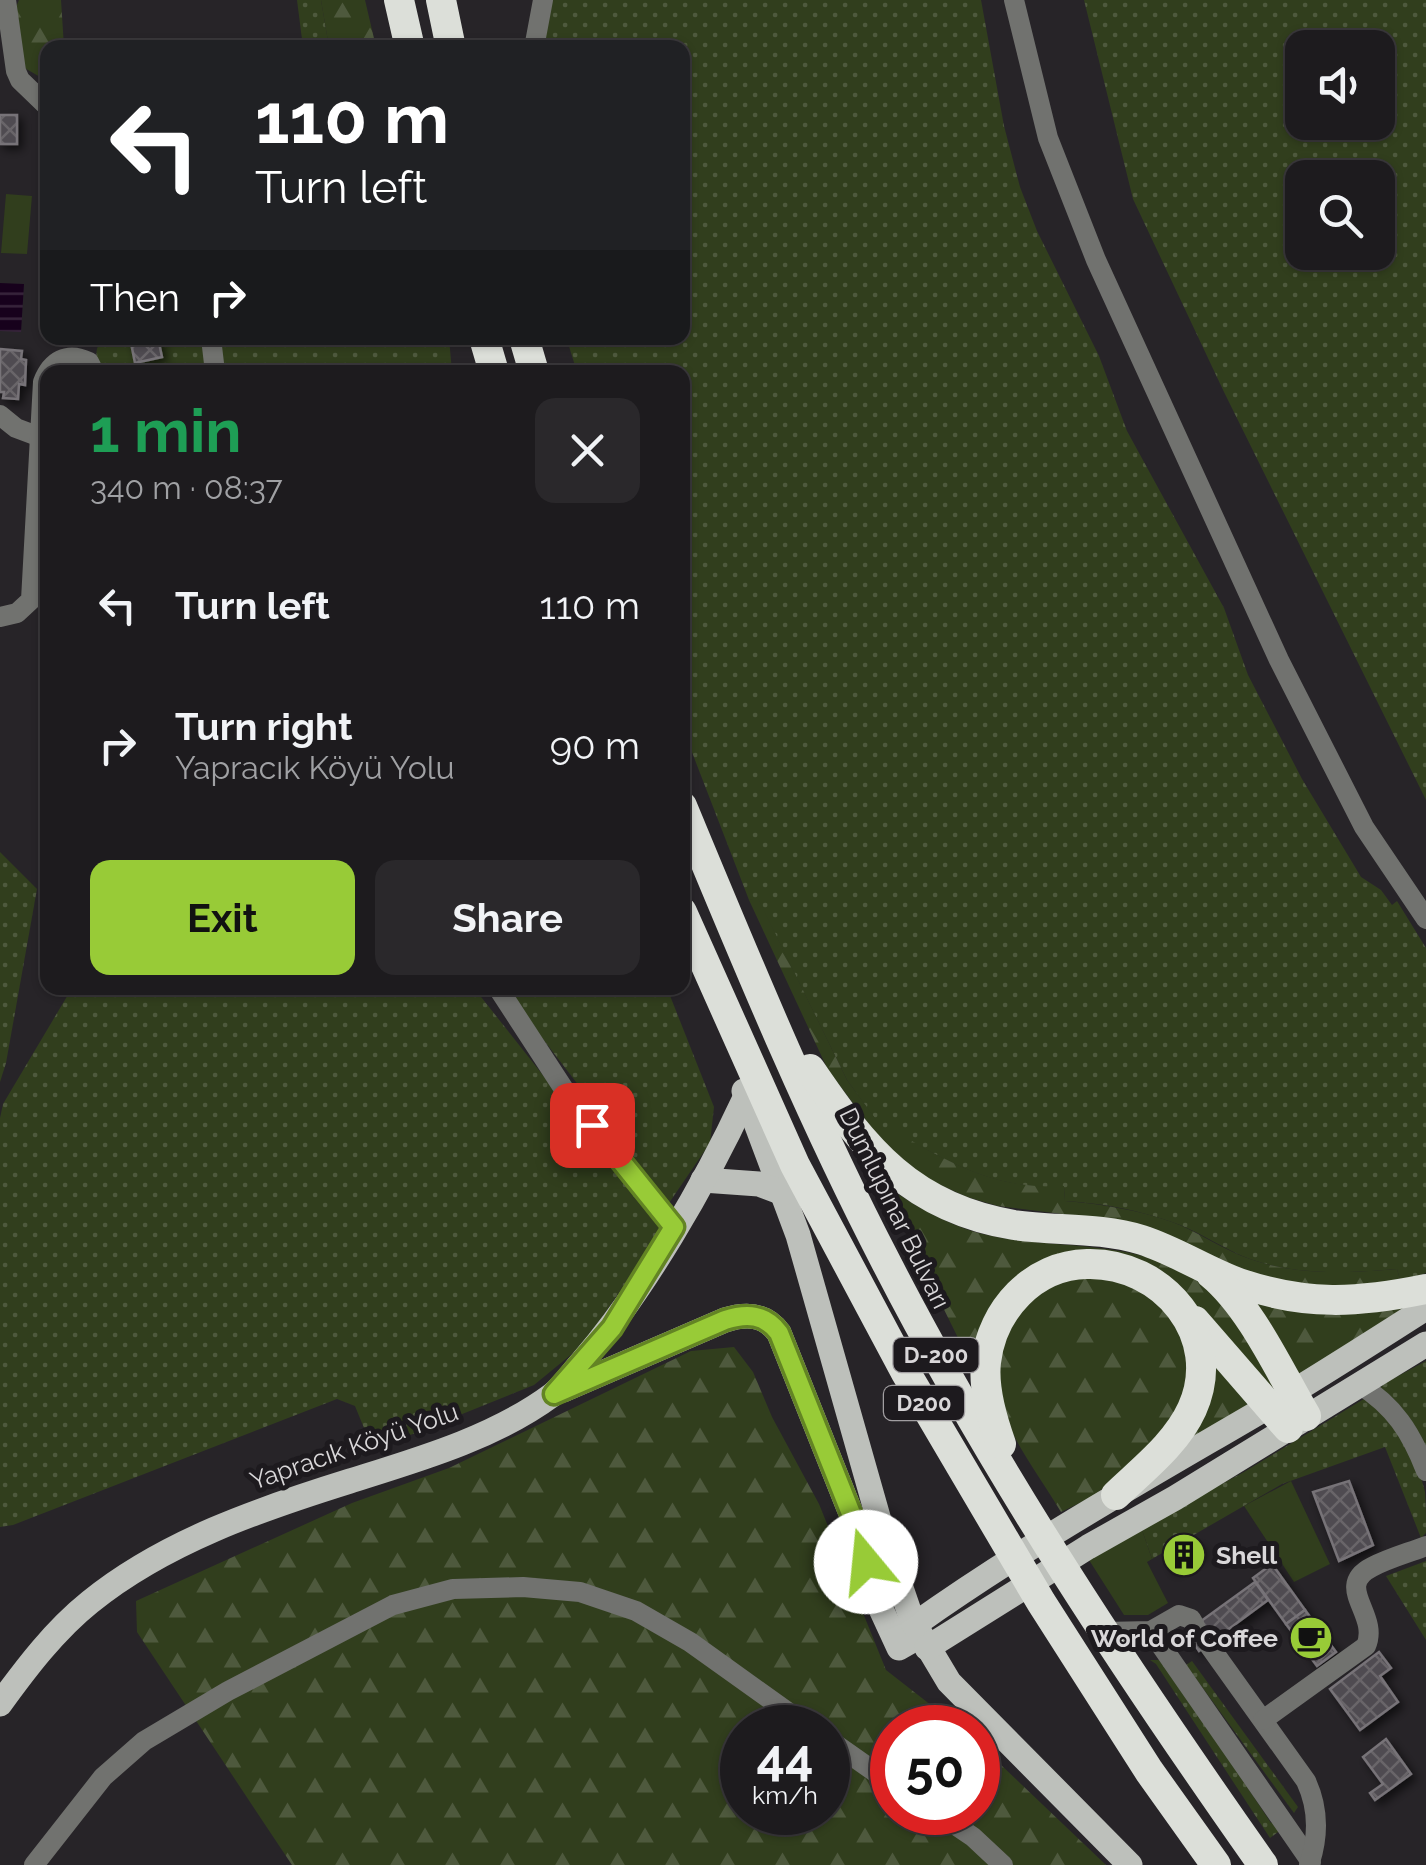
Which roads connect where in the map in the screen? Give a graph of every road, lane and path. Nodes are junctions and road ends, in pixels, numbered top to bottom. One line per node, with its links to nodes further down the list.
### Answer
1 (6, 0): 9 (street)
2 (398, 0): 6 (highway)
3 (441, 0): 7 (highway)
4 (542, 0): 8 (street)
5 (1014, 0): 17 (street)
6 (408, 40)
7 (450, 40)
8 (535, 40)
9 (5, 48): 10 (street)
10 (40, 99)
11 (86, 356): 12 (street)
12 (54, 365)
13 (0, 416): 14 (street)
14 (40, 438): 15 (street)
15 (0, 617)
16 (690, 825): 20 (highway, Dumlupınar Bulvarı / D-200)
17 (1426, 920)
18 (690, 931): 21 (highway, D200)
19 (503, 995): 25 (street)
20 (760, 996): 26 (highway); 36 (highway, Dumlupınar Bulvarı / D-200)
21 (732, 1028): 22 (main road); 51 (highway, D200)
22 (745, 1098): 23 (main road, Yapracık Köyü Yolu); 24 (main road)
23 (703, 1180): 24 (main road); 25 (main road, Yapracık Köyü Yolu)
24 (783, 1193): 41 (main road)
25 (674, 1227): 32 (main road, Yapracık Köyü Yolu)
26 (1201, 1266): 27 (highway); 33 (highway)
27 (1426, 1289)
28 (1426, 1308): 33 (main road)
29 (1186, 1312): 33 (highway); 35 (highway); 36 (highway)
30 (1426, 1344): 31 (main road)
31 (1359, 1384): 33 (main road); 34 (street)
32 (554, 1394): 41 (main road); 43 (main road, Yapracık Köyü Yolu)
33 (1289, 1411): 35 (main road); 41 (main road)
34 (1426, 1471)
35 (1116, 1495): 41 (main road)
36 (1022, 1498): 40 (highway, Dumlupınar Bulvarı / D-200)
37 (1426, 1546): 45 (street)
38 (1195, 1626): 39 (street)
39 (1151, 1630): 40 (street); 47 (street)
40 (1104, 1632): 52 (highway, Dumlupınar Bulvarı / D-200)
41 (921, 1636): 50 (main road)
42 (1208, 1644): 45 (street)
43 (0, 1704)
44 (778, 1705): 48 (street)
45 (1263, 1720): 47 (street)
46 (970, 1835): 49 (street)
47 (1310, 1863)
48 (34, 1865)
49 (1003, 1865)
50 (1130, 1865)
51 (1216, 1865)
52 (1263, 1865)

